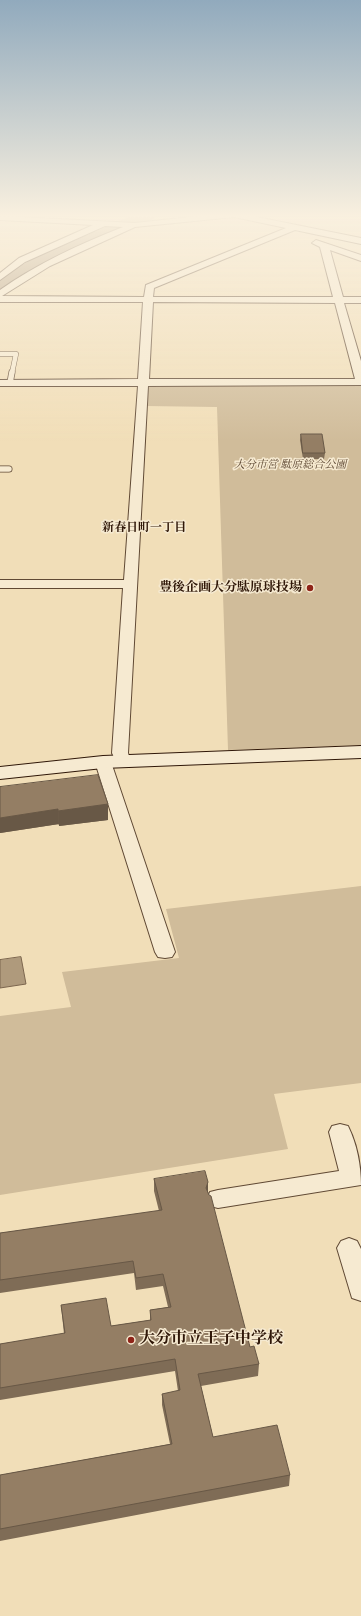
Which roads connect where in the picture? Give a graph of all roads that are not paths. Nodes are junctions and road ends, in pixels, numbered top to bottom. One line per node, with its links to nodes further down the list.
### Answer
1 (149, 290): 4 (street)
2 (336, 290): 5 (street)
3 (0, 299): 4 (street)
4 (149, 299): 5 (street); 9 (street)
5 (339, 300): 6 (street); 8 (street)
6 (361, 300)
7 (0, 354): 10 (lane)
8 (361, 381): 9 (street)
9 (145, 382): 10 (street); 14 (street)
10 (5, 383)
11 (0, 469): 12 (lane)
12 (9, 469)
13 (0, 584): 14 (street)
14 (131, 584): 16 (street)
15 (361, 752): 16 (street)
16 (113, 762): 17 (street); 18 (street)
17 (0, 772)
18 (165, 952)
19 (340, 1132): 20 (street)
20 (356, 1177): 21 (street)
21 (218, 1199)
22 (349, 1248): 23 (street)
23 (361, 1291)

